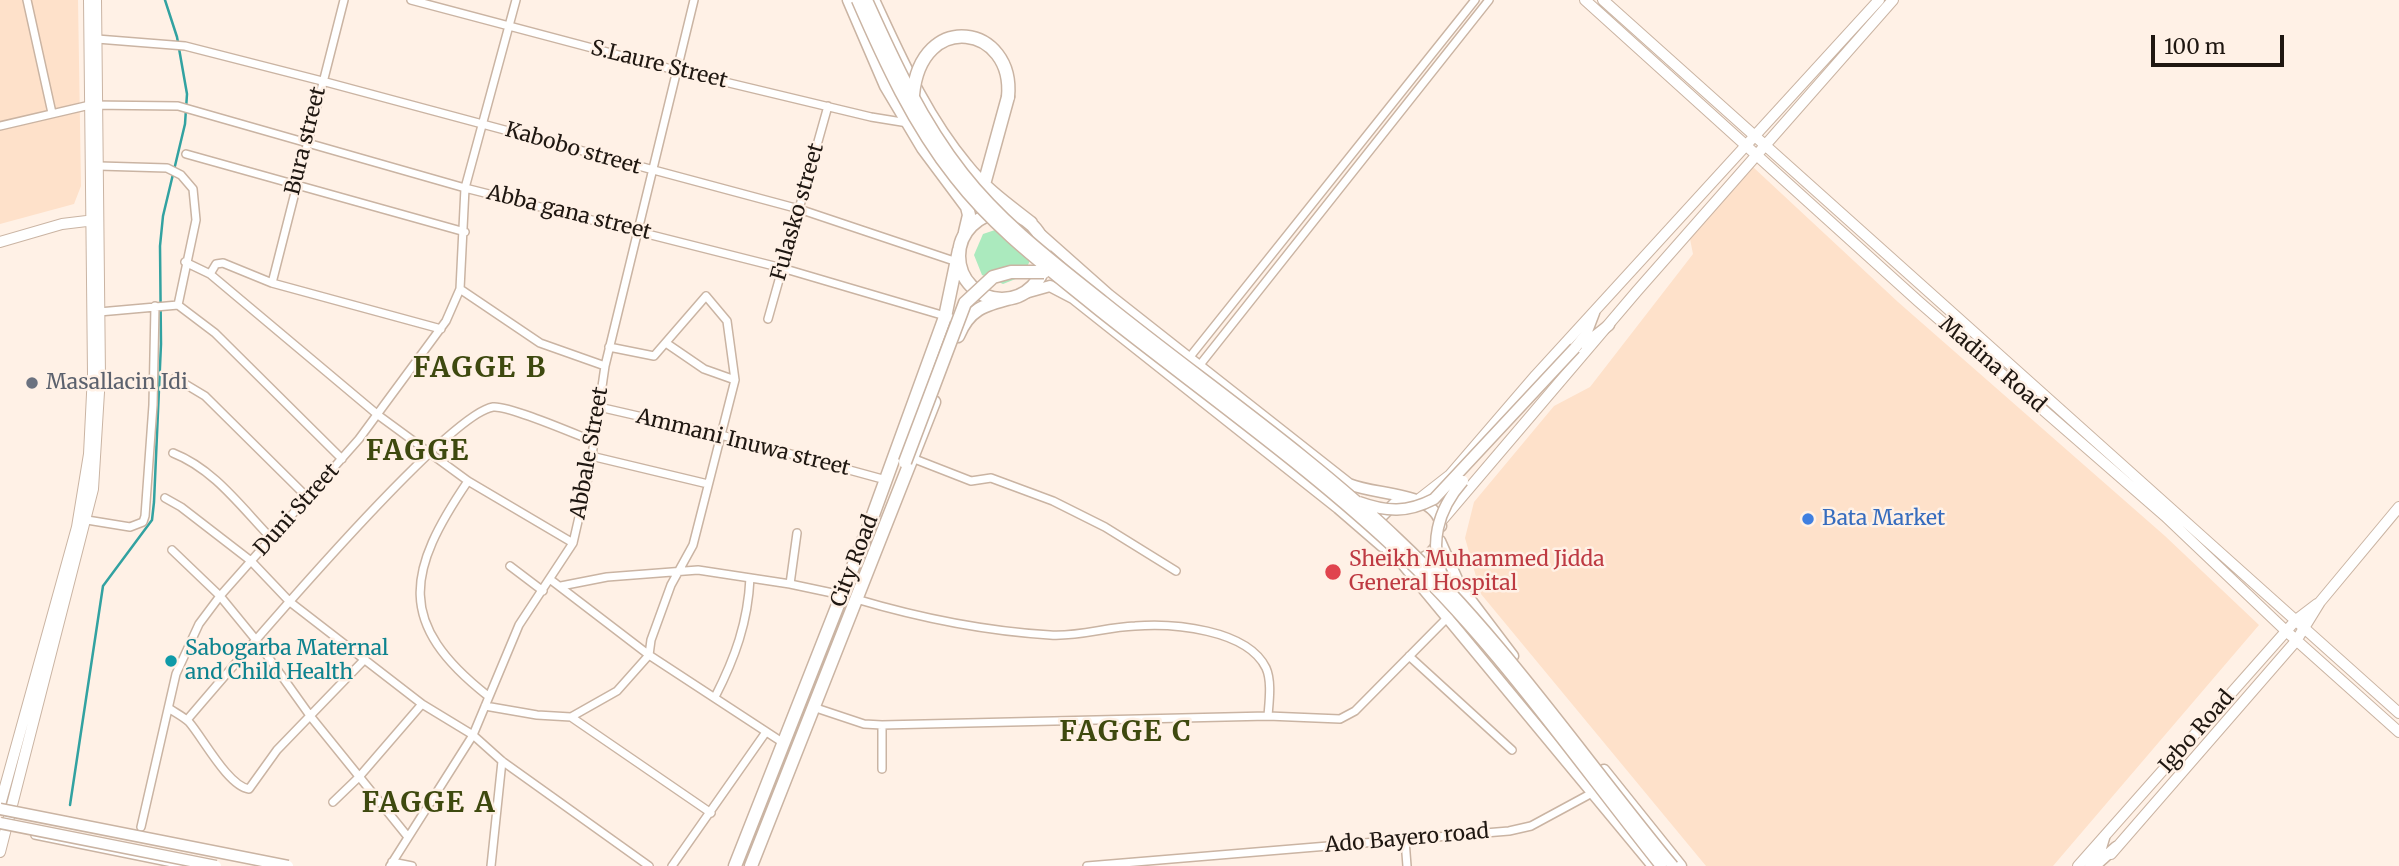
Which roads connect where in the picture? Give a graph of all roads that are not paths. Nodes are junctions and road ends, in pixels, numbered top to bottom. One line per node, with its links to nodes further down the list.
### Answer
1 (27, 0): 24 (street)
2 (89, 0): 22 (main road)
3 (96, 0): 18 (main road)
4 (344, 0): 20 (street, Bura street)
5 (411, 0): 17 (street, S.Laure Street)
6 (516, 0): 17 (street, Duni Street)
7 (694, 0): 19 (street, Abbale Street)
8 (867, 0): 21 (main road, bridge)
9 (873, 0): 36 (highway)
10 (1475, 0): 67 (street)
11 (1489, 0): 69 (street)
12 (1585, 0): 31 (main road, Madina Road)
13 (1603, 0): 28 (main road, Madina Road)
14 (1879, 0): 28 (main road)
15 (1894, 0): 30 (main road)
16 (849, 1): 26 (highway); 49 (main road, bridge)
17 (509, 26): 19 (street, S.Laure Street); 25 (street, Duni Street)
18 (97, 39): 20 (street, Kabobo street); 22 (main road)
19 (675, 70): 23 (street, S.Laure Street); 35 (street, Abbale Street)
20 (322, 80): 25 (street, Kabobo street); 29 (street, Bura street)
21 (913, 95): 36 (highway, bridge); 89 (main road, bridge)
22 (94, 105): 24 (street, Abba gana street); 29 (street, Abba gana street); 34 (main road); 40 (main road)
23 (828, 106): 26 (street, S.Laure Street); 39 (street, Fulasko street)
24 (52, 113): 27 (street, Abba gana street)
25 (481, 122): 35 (street, Kabobo street); 38 (street, Duni Street)
26 (908, 123): 42 (highway)
27 (0, 126)
28 (1757, 137): 30 (main road, Madina Road); 31 (main road)
29 (305, 145): 37 (street, Bura street); 38 (street, Abba gana street)
30 (1765, 145): 33 (main road); 76 (main road, Madina Road)
31 (1748, 146): 33 (main road, Madina Road); 58 (main road)
32 (186, 154): 37 (street)
33 (1757, 155): 62 (main road); 79 (main road, Madina Road)
34 (99, 166): 40 (main road); 47 (street)
35 (651, 171): 39 (street, Kabobo street); 43 (street, Abbale Street)
36 (984, 184): 41 (highway); 42 (highway)
37 (295, 185): 44 (street); 51 (street, Bura street)
38 (465, 188): 43 (street, Abba gana street); 44 (street, Duni Street)
39 (799, 209): 46 (street, Kabobo street); 48 (street, Fulasko street)
40 (95, 220): 45 (main road); 57 (main road); 147 (main road)
41 (1034, 227): 42 (highway); 53 (highway); 67 (main road)
42 (969, 228): 46 (highway)
43 (636, 229): 48 (street, Abba gana street); 65 (street, Abbale Street)
44 (464, 232): 52 (street, Duni Street)
45 (0, 242)
46 (958, 256): 54 (highway); 59 (highway, City Road)
47 (185, 262): 50 (street); 55 (street)
48 (782, 268): 59 (street, Abba gana street); 60 (street, Fulasko street)
49 (1049, 273): 82 (highway, bridge); 169 (main road, bridge)
50 (210, 274): 51 (street); 73 (street)
51 (272, 283): 63 (street)
52 (460, 289): 63 (street, Duni Street); 68 (street)
53 (1025, 293): 54 (highway); 98 (main road)
54 (1011, 298): 61 (highway)
55 (178, 305): 56 (street); 81 (street)
56 (155, 306): 57 (street); 91 (street)
57 (99, 312): 91 (main road)
58 (1594, 313): 66 (main road); 88 (main road)
59 (945, 317): 61 (street, Abba gana street); 83 (highway, City Road)
60 (768, 319)
61 (964, 322): 82 (highway)
62 (1609, 325): 66 (main road); 92 (main road)
63 (441, 329): 73 (street, Duni Street)
64 (666, 343): 65 (street); 71 (street); 71 (street)
65 (609, 347): 68 (street, Abbale Street)
66 (1577, 350): 89 (main road, bridge); 108 (main road, bridge)
67 (1189, 358): 69 (main road)
68 (605, 366): 72 (street, Abbale Street)
69 (1199, 366): 88 (main road)
70 (175, 378): 86 (street)
71 (735, 380): 74 (street)
72 (599, 407): 74 (street, Ammani Inuwa street); 75 (street, Abbale Street)
73 (378, 415): 77 (street); 81 (street, Duni Street)
74 (721, 435): 83 (street, Ammani Inuwa street); 85 (street)
75 (593, 441): 77 (street); 80 (street, Abbale Street)
76 (2102, 443): 79 (street); 116 (main road, Madina Road)
77 (429, 452): 84 (street); 113 (street)
78 (173, 453): 94 (street)
79 (2094, 454): 118 (main road, Madina Road)
80 (591, 456): 85 (street); 96 (street, Abbale Street)
81 (342, 459): 86 (street, Duni Street)
82 (908, 460): 102 (street); 112 (highway, City Road)
83 (886, 480): 110 (highway, City Road)
84 (468, 481): 96 (street); 124 (street)
85 (708, 484): 103 (street)
86 (307, 497): 94 (street, Duni Street)
87 (165, 498): 99 (street)
88 (1414, 499): 92 (main road); 98 (main road)
89 (1353, 500): 108 (main road, bridge)
90 (2399, 507): 114 (main road, Igbo Road)
91 (87, 520): 145 (main road)
92 (1441, 522): 95 (main road)
93 (797, 533): 106 (street)
94 (271, 538): 99 (street, Duni Street)
95 (1440, 541): 100 (main road); 171 (main road)
96 (573, 543): 105 (street, Abbale Street)
97 (172, 550): 111 (street)
98 (1387, 550): 100 (main road)
99 (251, 561): 111 (street, Duni Street); 113 (street)
100 (1401, 561): 115 (main road)
101 (510, 566): 109 (street)
102 (1176, 571)
103 (679, 572): 104 (street); 107 (street); 121 (street)
104 (750, 578): 106 (street); 125 (street)
105 (551, 580): 107 (street); 109 (street, Abbale Street)
106 (790, 584): 110 (street)
107 (561, 586): 121 (street)
108 (1447, 587): 170 (main road, bridge)
109 (543, 591): 124 (street, Abbale Street)
110 (842, 595): 139 (highway, City Road)
111 (220, 596): 119 (street); 129 (street, Duni Street)
112 (856, 599): 128 (highway, City Road); 131 (street)
113 (290, 602): 119 (street); 123 (street)
114 (2320, 602): 116 (main road, Igbo Road); 117 (main road, Igbo Road)
115 (1449, 616): 122 (street); 144 (main road)
116 (2296, 620): 117 (main road, Madina Road); 118 (main road, Igbo Road)
117 (2306, 629): 120 (main road, Igbo Road); 130 (main road, Madina Road)
118 (2286, 632): 120 (main road, Madina Road); 152 (main road, Igbo Road)
119 (256, 639): 132 (street); 134 (street)
120 (2296, 641): 137 (main road, Madina Road); 154 (main road, Igbo Road)
121 (649, 655): 125 (street); 133 (street)
122 (1409, 656): 131 (street); 140 (street)
123 (365, 659): 126 (street); 132 (street)
124 (488, 696): 127 (street, Abbale Street)
125 (715, 697): 136 (street)
126 (422, 704): 138 (street); 143 (street)
127 (485, 706): 133 (street); 138 (street, Abbale Street)
128 (813, 707): 135 (street); 165 (highway, City Road)
129 (170, 709): 134 (street); 150 (street, Duni Street)
130 (2399, 713)
131 (1268, 716): 135 (street)
132 (311, 717): 134 (street); 143 (street)
133 (571, 717): 148 (street)
134 (187, 720)
135 (883, 725): 142 (street)
136 (766, 732): 139 (street); 148 (street)
137 (2399, 732)
138 (473, 735): 141 (street); 151 (street, Abbale Street)
139 (785, 744): 164 (highway, City Road)
140 (1512, 750)
141 (502, 761): 161 (street); 162 (street)
142 (882, 769)
143 (359, 777): 146 (street); 151 (street)
144 (1592, 793): 153 (street, Ado Bayero road); 168 (main road)
145 (13, 802): 147 (street); 149 (main road)
146 (333, 802)
147 (0, 803): 159 (main road, bridge)
148 (711, 813): 163 (street)
149 (2, 827): 155 (main road); 157 (street); 158 (main road, bridge)
150 (141, 827)
151 (408, 837): 156 (street, Abbale Street)
152 (2104, 838): 172 (main road, Igbo Road); 173 (main road)
153 (1405, 840): 166 (street, Ado Bayero road); 167 (street)
154 (2116, 848): 174 (main road)
155 (0, 852)
156 (391, 864): 160 (street)
157 (187, 866)
158 (216, 866)
159 (288, 866)
160 (412, 866)
161 (491, 866)
162 (649, 866)
163 (672, 866)
164 (735, 866)
165 (751, 866)
166 (1087, 866)
167 (1407, 866)
168 (1653, 866)
169 (1661, 866)
170 (1673, 866)
171 (1681, 866)
172 (2078, 866)
173 (2090, 866)
174 (2098, 866)

